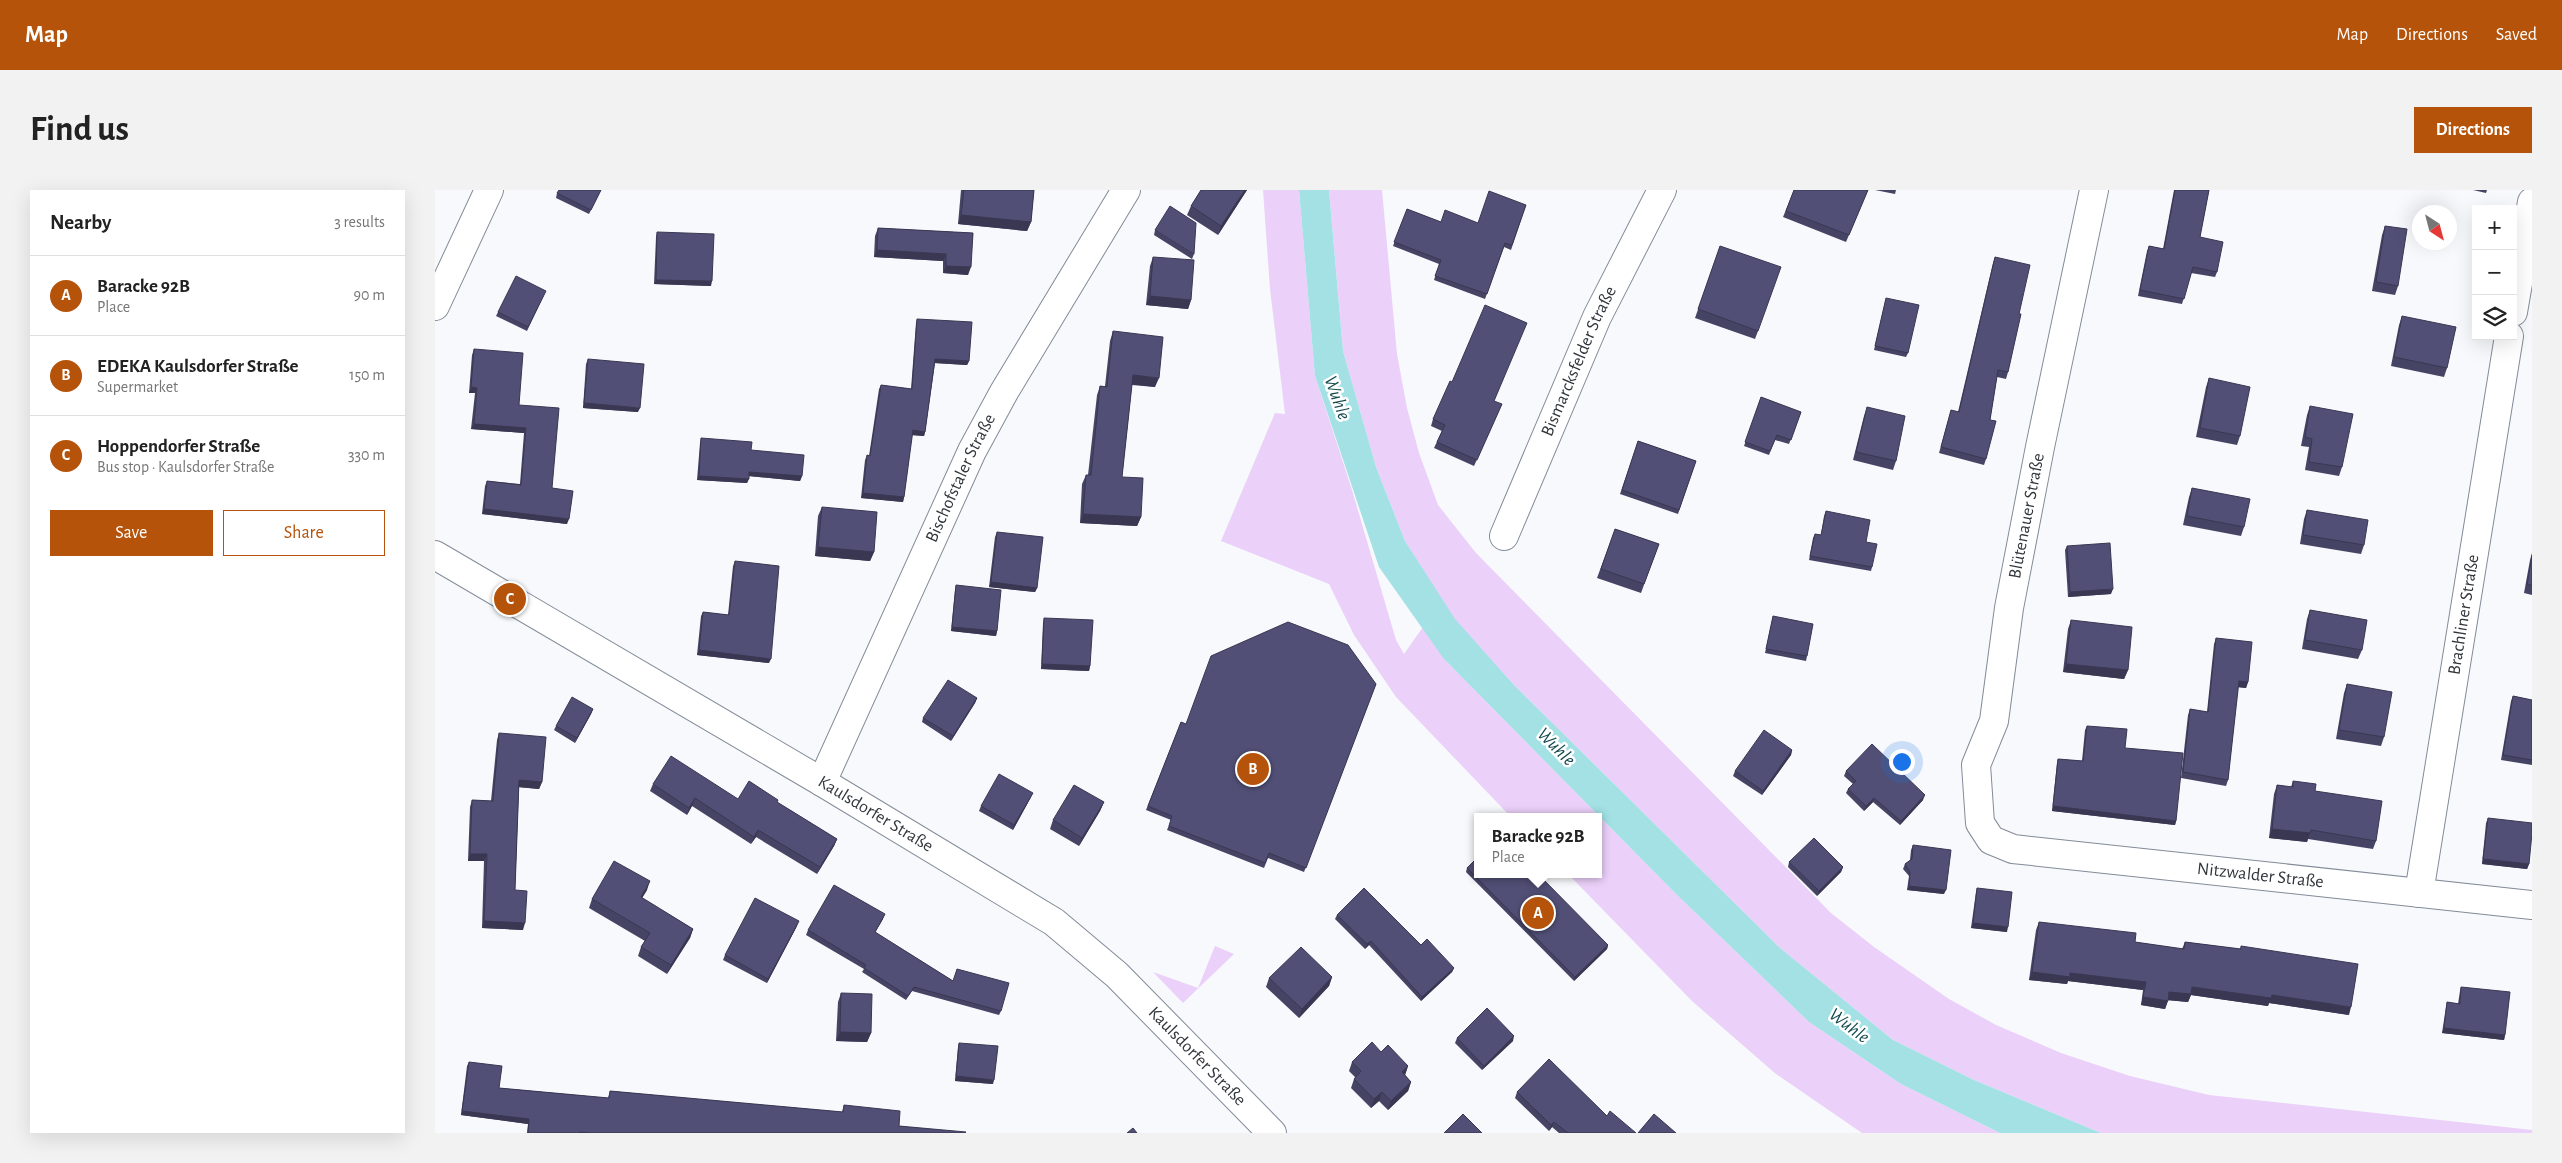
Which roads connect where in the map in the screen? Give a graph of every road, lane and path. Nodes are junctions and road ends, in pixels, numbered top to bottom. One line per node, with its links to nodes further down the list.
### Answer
1 (489, 190): 7 (street)
2 (1126, 190): 11 (street, Bischofstaler Straße)
3 (1662, 190): 9 (street, Bismarcksfelder Straße)
4 (2094, 190): 12 (street, Blütenauer Straße)
5 (2532, 202): 6 (street)
6 (2516, 295)
7 (435, 306)
8 (2508, 340): 13 (street, Brachliner Straße)
9 (1504, 536)
10 (435, 555): 11 (street, Kaulsdorfer Straße)
11 (822, 782): 15 (street, Kaulsdorfer Straße)
12 (1991, 840): 13 (street, Nitzwalder Straße)
13 (2419, 893): 14 (street, Nitzwalder Straße)
14 (2532, 905)
15 (1270, 1133)

